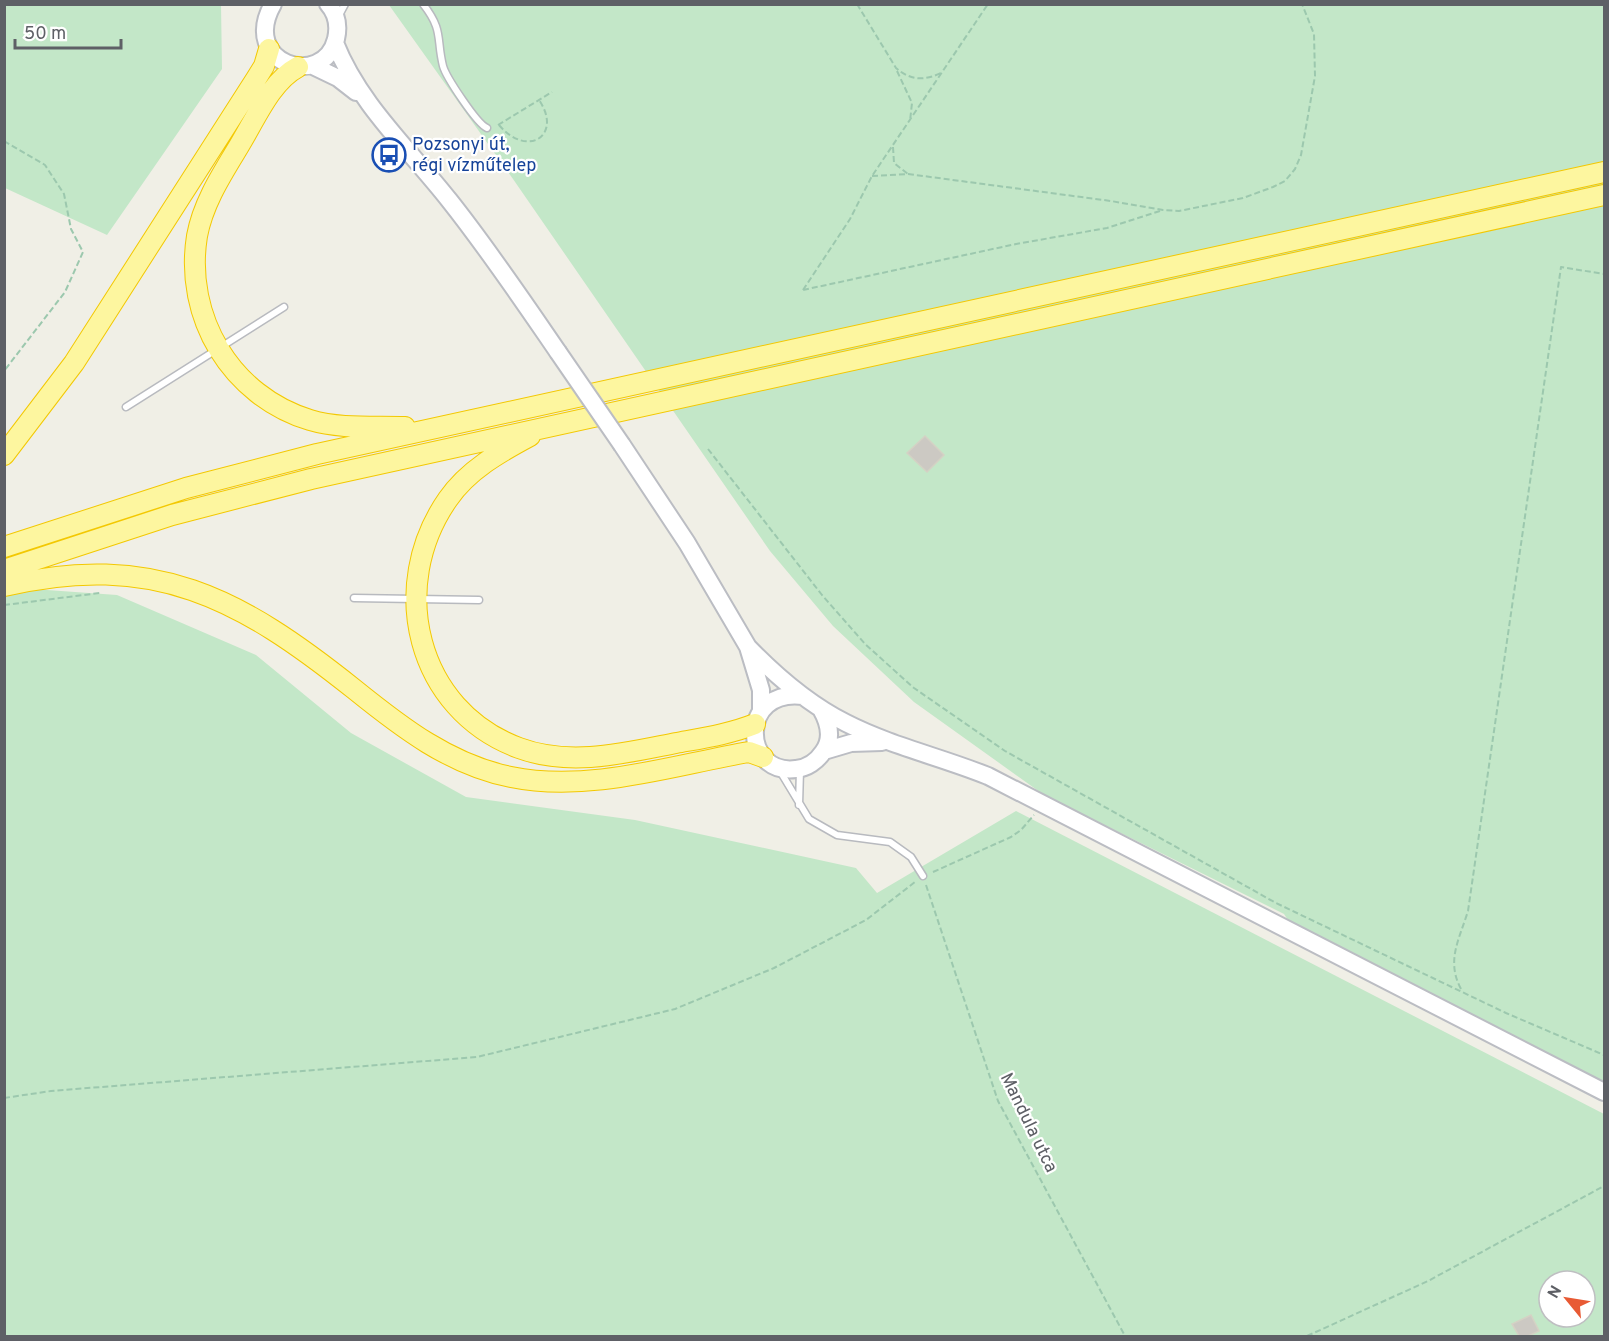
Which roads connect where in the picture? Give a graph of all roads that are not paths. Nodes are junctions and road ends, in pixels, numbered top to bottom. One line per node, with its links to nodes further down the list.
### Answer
1 (273, 4): 7 (main road)
2 (328, 4): 5 (main road)
3 (345, 4): 5 (lane)
4 (423, 4): 10 (lane)
5 (337, 20): 6 (main road)
6 (335, 42): 8 (main road); 9 (main road)
7 (269, 49): 8 (main road); 18 (highway)
8 (304, 66): 9 (main road); 14 (highway)
9 (364, 97): 25 (main road, bridge)
10 (487, 128)
11 (1605, 172): 17 (highway)
12 (1605, 195): 16 (highway)
13 (284, 307): 14 (lane)
14 (217, 349): 15 (lane); 17 (highway)
15 (126, 407)
16 (555, 423): 20 (highway); 23 (highway)
17 (437, 427): 19 (highway)
18 (4, 455)
19 (4, 547)
20 (4, 570)
21 (4, 585): 31 (highway)
22 (354, 598): 23 (lane)
23 (415, 600): 24 (lane); 28 (highway)
24 (479, 600)
25 (748, 647): 26 (main road); 28 (main road)
26 (803, 696): 27 (main road); 28 (main road)
27 (821, 709): 29 (main road); 30 (main road)
28 (758, 717): 31 (main road)
29 (890, 742): 30 (main road); 35 (main road)
30 (824, 751): 32 (main road)
31 (771, 762): 32 (main road); 33 (lane)
32 (800, 769): 33 (lane)
33 (799, 805): 34 (lane)
34 (923, 876)
35 (1605, 1092)

